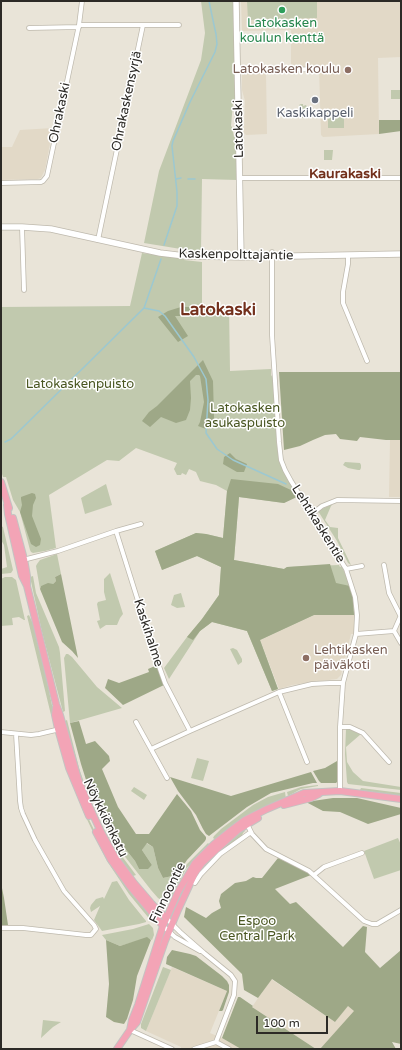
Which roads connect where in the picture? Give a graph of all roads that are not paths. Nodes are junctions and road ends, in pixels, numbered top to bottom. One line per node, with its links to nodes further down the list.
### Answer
1 (82, 1): 5 (street, Ohrakaski)
2 (236, 1): 8 (street, Latokaski)
3 (142, 25): 4 (street); 5 (street); 14 (street, Ohrakaskensyrjä)
4 (179, 25)
5 (79, 26): 6 (street); 11 (street, Ohrakaski)
6 (29, 28)
7 (321, 69): 8 (street)
8 (238, 71): 9 (street, Latokaski)
9 (240, 178): 10 (street); 18 (street, Latokaski)
10 (401, 178)
11 (1, 183)
12 (1, 227): 13 (street, Kaskenpolttajantie)
13 (22, 227): 14 (street, Kaskenpolttajantie); 19 (street)
14 (98, 240): 18 (street, Kaskenpolttajantie)
15 (272, 254): 17 (street, Kaskenpolttajantie); 18 (street, Kaskenpolttajantie); 23 (street, Lehtikaskentie)
16 (401, 254): 17 (street, Kaskenpolttajantie)
17 (348, 255): 20 (street)
18 (241, 257)
19 (24, 290)
20 (368, 361)
21 (1, 482): 26 (main road, Nöykkiönkatu)
22 (401, 501): 23 (street)
23 (312, 514): 29 (street, Lehtikaskentie)
24 (141, 524): 25 (street)
25 (116, 531): 26 (street); 39 (street, Kaskihalme)
26 (21, 560): 38 (main road, Nöykkiönkatu)
27 (384, 565): 30 (street)
28 (362, 566): 29 (street)
29 (346, 569): 32 (street, Lehtikaskentie)
30 (401, 615): 31 (street)
31 (394, 631): 32 (street); 33 (street)
32 (356, 634): 34 (street, Lehtikaskentie)
33 (401, 643)
34 (344, 683): 35 (street); 37 (street, Lehtikaskentie)
35 (279, 692): 39 (street); 43 (street)
36 (136, 722): 42 (street)
37 (340, 727): 44 (street); 46 (street, Lehtikaskentie)
38 (61, 729): 41 (street); 54 (main road, Nöykkiönkatu); 56 (main road, Nöykkiönkatu)
39 (190, 731): 42 (street)
40 (1, 732): 41 (street)
41 (16, 734): 57 (street)
42 (151, 749): 45 (street)
43 (307, 762)
44 (389, 762)
45 (167, 778)
46 (340, 791): 47 (main road, Finnoontie); 48 (main road, Finnoontie)
47 (401, 799)
48 (246, 822): 49 (street); 54 (main road, Finnoontie); 55 (main road, Finnoontie)
49 (251, 832): 51 (street); 52 (street)
50 (362, 853): 51 (street)
51 (314, 875): 53 (street)
52 (195, 883)
53 (401, 910)
54 (166, 918): 55 (street, Nöykkiönkatu); 56 (main road, Finnoontie)
55 (172, 924): 58 (main road, Finnoontie); 59 (street, Nöykkiönkatu)
56 (163, 926): 58 (street, Nöykkiönkatu); 60 (main road, Finnoontie)
57 (1, 928)
58 (169, 932): 59 (street, Nöykkiönkatu); 60 (main road, Finnoontie)
59 (204, 953): 61 (street, Nöykkiönkatu)
60 (130, 1030): 62 (main road, Finnoontie); 63 (street)
61 (216, 1042): 64 (street); 65 (street)
62 (117, 1049)
63 (172, 1049)
64 (194, 1049)
65 (229, 1049)

